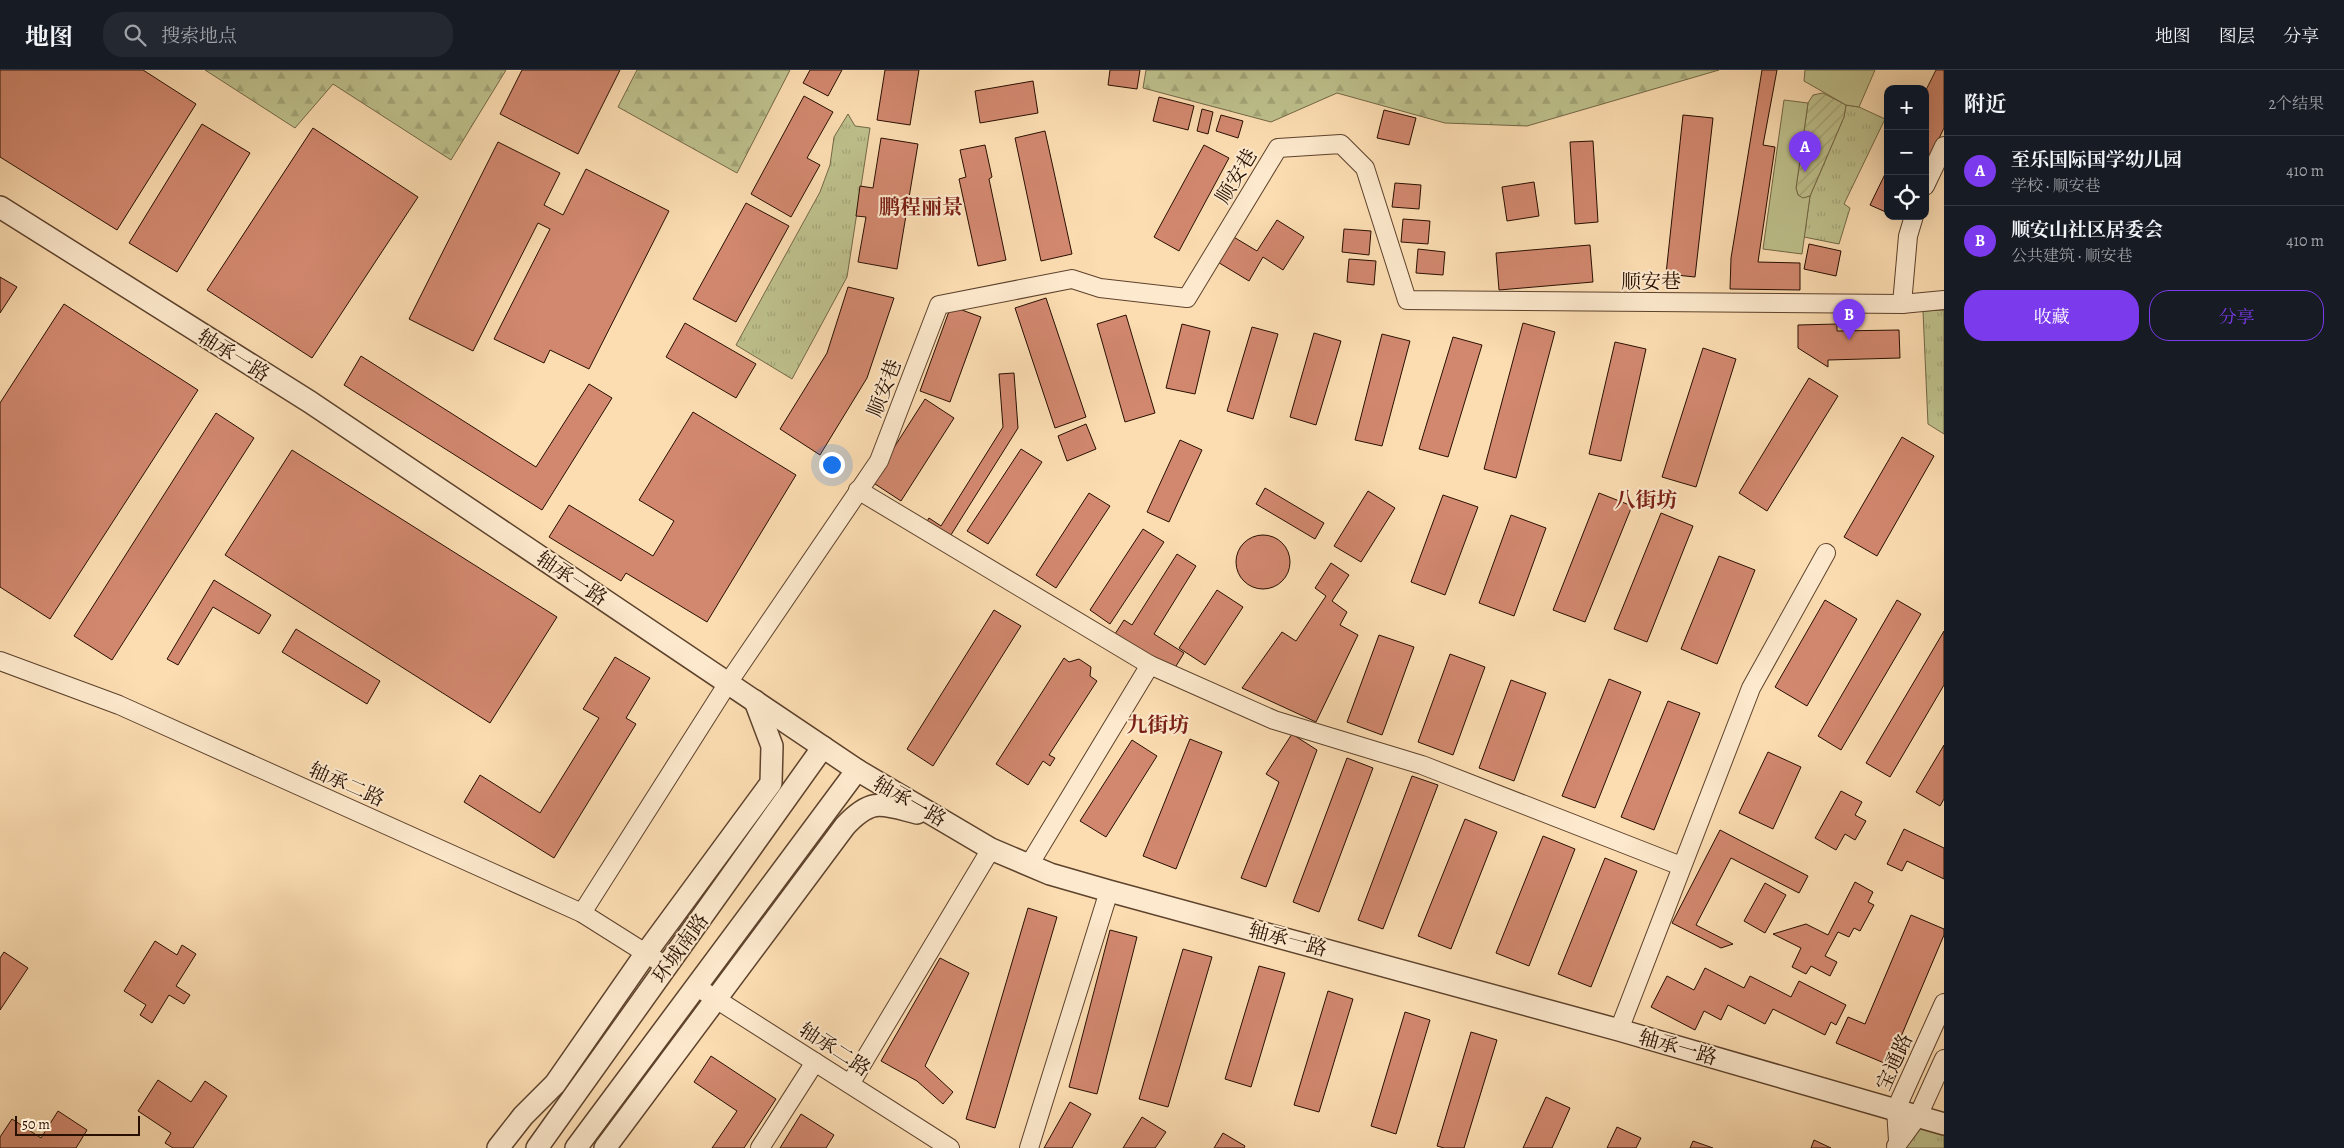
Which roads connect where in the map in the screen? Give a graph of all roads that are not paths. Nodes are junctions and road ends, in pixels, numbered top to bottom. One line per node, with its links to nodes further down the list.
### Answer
1 (1944, 146): 2 (street)
2 (1929, 178)
3 (0, 207): 11 (street, 轴承一路)
4 (1913, 220): 6 (street)
5 (1944, 300): 6 (street, 顺安巷)
6 (1902, 304): 7 (street, 顺安巷)
7 (858, 490): 10 (street); 11 (street, 顺安巷)
8 (1826, 553): 18 (street)
9 (0, 661): 20 (street, 轴承二路)
10 (1150, 665): 17 (street); 18 (street)
11 (728, 683): 12 (street, 轴承一路); 20 (street, 顺安巷)
12 (755, 701): 13 (street, 轴承一路); 21 (street)
13 (822, 748): 14 (street, 轴承一路); 22 (street, 环城南路)
14 (857, 770): 15 (street, 轴承一路); 23 (street, 环城南路)
15 (941, 819): 16 (street, 轴承一路); 24 (street)
16 (991, 848): 17 (street, 轴承一路); 29 (street)
17 (1029, 864): 19 (street, 轴承一路)
18 (1681, 866): 26 (street)
19 (1109, 891): 26 (street, 轴承一路); 40 (street)
20 (582, 913): 21 (street, 轴承二路)
21 (646, 953): 22 (street, 轴承二路); 34 (street)
22 (666, 966): 35 (street, 环城南路)
23 (697, 986): 24 (street, 轴承二路); 36 (street, 环城南路)
24 (718, 1000): 28 (street, 轴承二路); 37 (street)
25 (1944, 1003): 30 (street, 宝通路)
26 (1619, 1030): 30 (street, 轴承一路)
27 (1944, 1059): 31 (street, 宝通路)
28 (815, 1062): 29 (street, 轴承二路); 38 (street)
29 (850, 1084): 39 (street, 轴承二路)
30 (1896, 1109): 31 (street, 轴承一路); 33 (street, 宝通路)
31 (1918, 1116): 32 (street, 轴承一路); 33 (street, 宝通路)
32 (1944, 1124)
33 (1897, 1144)
34 (498, 1148)
35 (537, 1148)
36 (576, 1148)
37 (605, 1148)
38 (760, 1148)
39 (950, 1148)
40 (1029, 1148)

